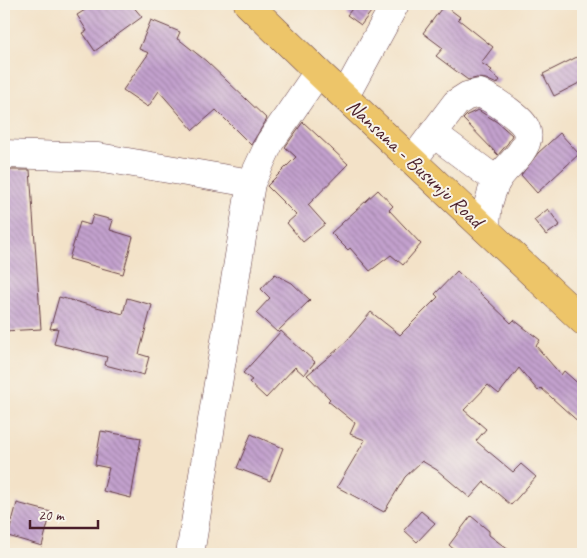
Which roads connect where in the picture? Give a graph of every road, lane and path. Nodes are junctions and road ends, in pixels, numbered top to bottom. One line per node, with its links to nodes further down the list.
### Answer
1 (248, 4): 3 (main road, Nansana - Busunju Road)
2 (396, 4): 4 (street)
3 (318, 72): 4 (main road, Nansana - Busunju Road); 9 (street)
4 (345, 96): 7 (main road, Nansana - Busunju Road)
5 (434, 134): 7 (street); 8 (street); 8 (street)
6 (4, 154): 9 (street)
7 (413, 160): 10 (main road, Nansana - Busunju Road)
8 (497, 181): 10 (street)
9 (251, 183): 12 (street)
10 (487, 230): 11 (main road, Nansana - Busunju Road)
11 (583, 321)
12 (190, 554)

